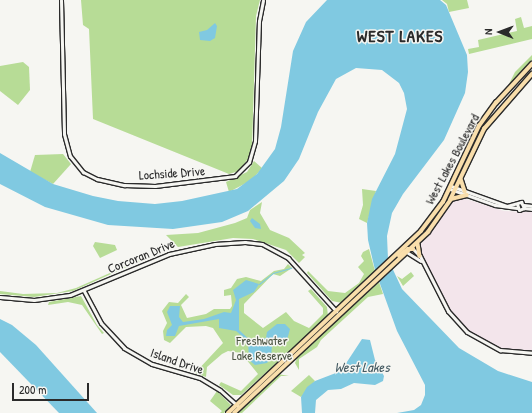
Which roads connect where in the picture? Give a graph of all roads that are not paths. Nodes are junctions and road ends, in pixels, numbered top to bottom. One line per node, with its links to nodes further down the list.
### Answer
1 (61, 0): 2 (street, Lochside Drive)
2 (263, 0)
3 (532, 64): 6 (main road, West Lakes Boulevard)
4 (532, 74): 5 (main road, West Lakes Boulevard)
5 (460, 178): 7 (main road, West Lakes Boulevard); 8 (main road)
6 (450, 187): 7 (street); 17 (main road, West Lakes Boulevard)
7 (455, 189): 8 (street); 9 (main road, West Lakes Boulevard)
8 (466, 193): 9 (main road); 10 (street); 12 (street)
9 (450, 200): 14 (main road, West Lakes Boulevard)
10 (517, 204): 11 (street); 12 (street)
11 (524, 206): 12 (street); 13 (street)
12 (517, 208)
13 (532, 208)
14 (418, 243): 15 (main road, West Lakes Boulevard); 18 (main road)
15 (413, 249): 16 (main road, West Lakes Boulevard); 17 (main road); 18 (street)
16 (408, 253): 19 (street); 23 (main road, West Lakes Boulevard)
17 (396, 256): 22 (main road, West Lakes Boulevard)
18 (420, 256): 19 (street)
19 (423, 262): 26 (street)
20 (84, 291): 21 (street, Corcoran Drive); 22 (street, Corcoran Drive); 29 (street, Island Drive)
21 (0, 297)
22 (336, 311): 23 (main road); 25 (main road, West Lakes Boulevard)
23 (339, 315): 24 (main road, West Lakes Boulevard)
24 (321, 331): 25 (main road); 28 (main road, West Lakes Boulevard)
25 (306, 338): 27 (main road, West Lakes Boulevard)
26 (532, 353)
27 (282, 361): 28 (main road); 29 (main road, West Lakes Boulevard)
28 (286, 364): 30 (main road, West Lakes Boulevard)
29 (236, 403): 30 (street, Island Drive); 31 (main road, West Lakes Boulevard)
30 (239, 407): 32 (main road, West Lakes Boulevard)
31 (228, 413)
32 (234, 413)

